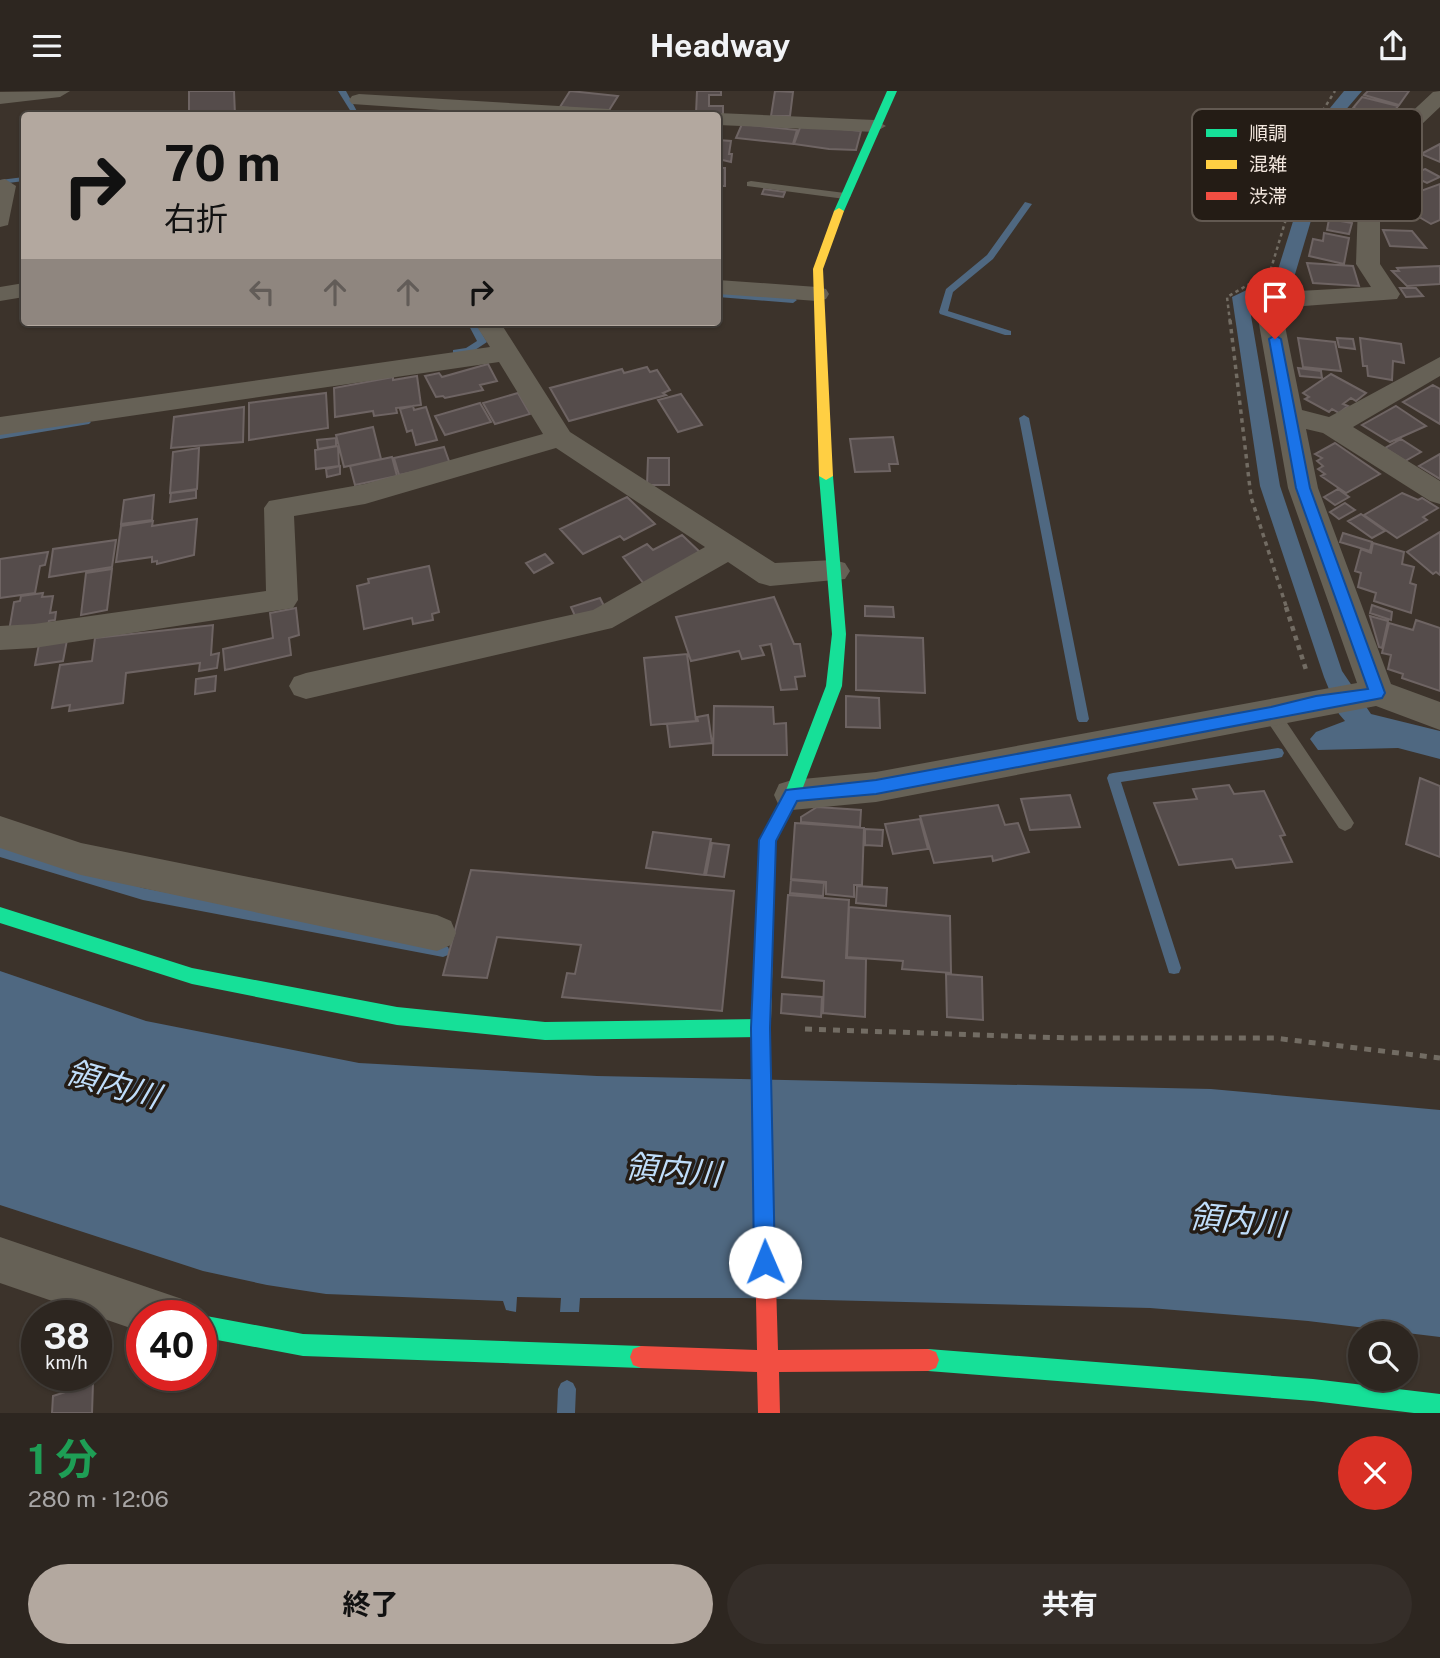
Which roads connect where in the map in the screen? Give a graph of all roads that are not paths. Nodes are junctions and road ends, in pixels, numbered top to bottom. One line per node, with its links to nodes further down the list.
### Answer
1 (60, 91): 4 (street)
2 (892, 91): 9 (street)
3 (1440, 96): 8 (street)
4 (0, 98)
5 (360, 102): 6 (street)
6 (552, 112)
7 (721, 119): 9 (street)
8 (1422, 125)
9 (875, 126): 12 (street)
10 (751, 184): 12 (lane)
11 (10, 185): 13 (street)
12 (845, 196): 18 (street)
13 (0, 220)
14 (1369, 221): 22 (street)
15 (721, 287): 18 (street)
16 (21, 290): 17 (street)
17 (0, 294)
18 (817, 295): 28 (street)
19 (490, 326): 20 (street)
20 (505, 353): 23 (street); 25 (street)
21 (1440, 365): 24 (street)
22 (1290, 416): 24 (street); 31 (street)
23 (0, 426)
24 (1333, 427): 26 (street)
25 (560, 438): 27 (street); 29 (street)
26 (1440, 494)
27 (729, 548): 28 (street); 30 (street)
28 (834, 571): 34 (street)
29 (0, 638)
30 (306, 686)
31 (1371, 694): 32 (street); 33 (street)
32 (1271, 713): 34 (street); 35 (lane)
33 (1440, 716)
34 (792, 795): 39 (street)
35 (1345, 823)
36 (0, 832): 38 (street)
37 (0, 915): 39 (street)
38 (437, 933)
39 (761, 1028): 43 (street)
40 (0, 1260): 41 (street)
41 (126, 1303)
42 (217, 1329): 43 (street)
43 (766, 1361): 44 (street); 45 (street)
44 (1440, 1405)
45 (769, 1413)

